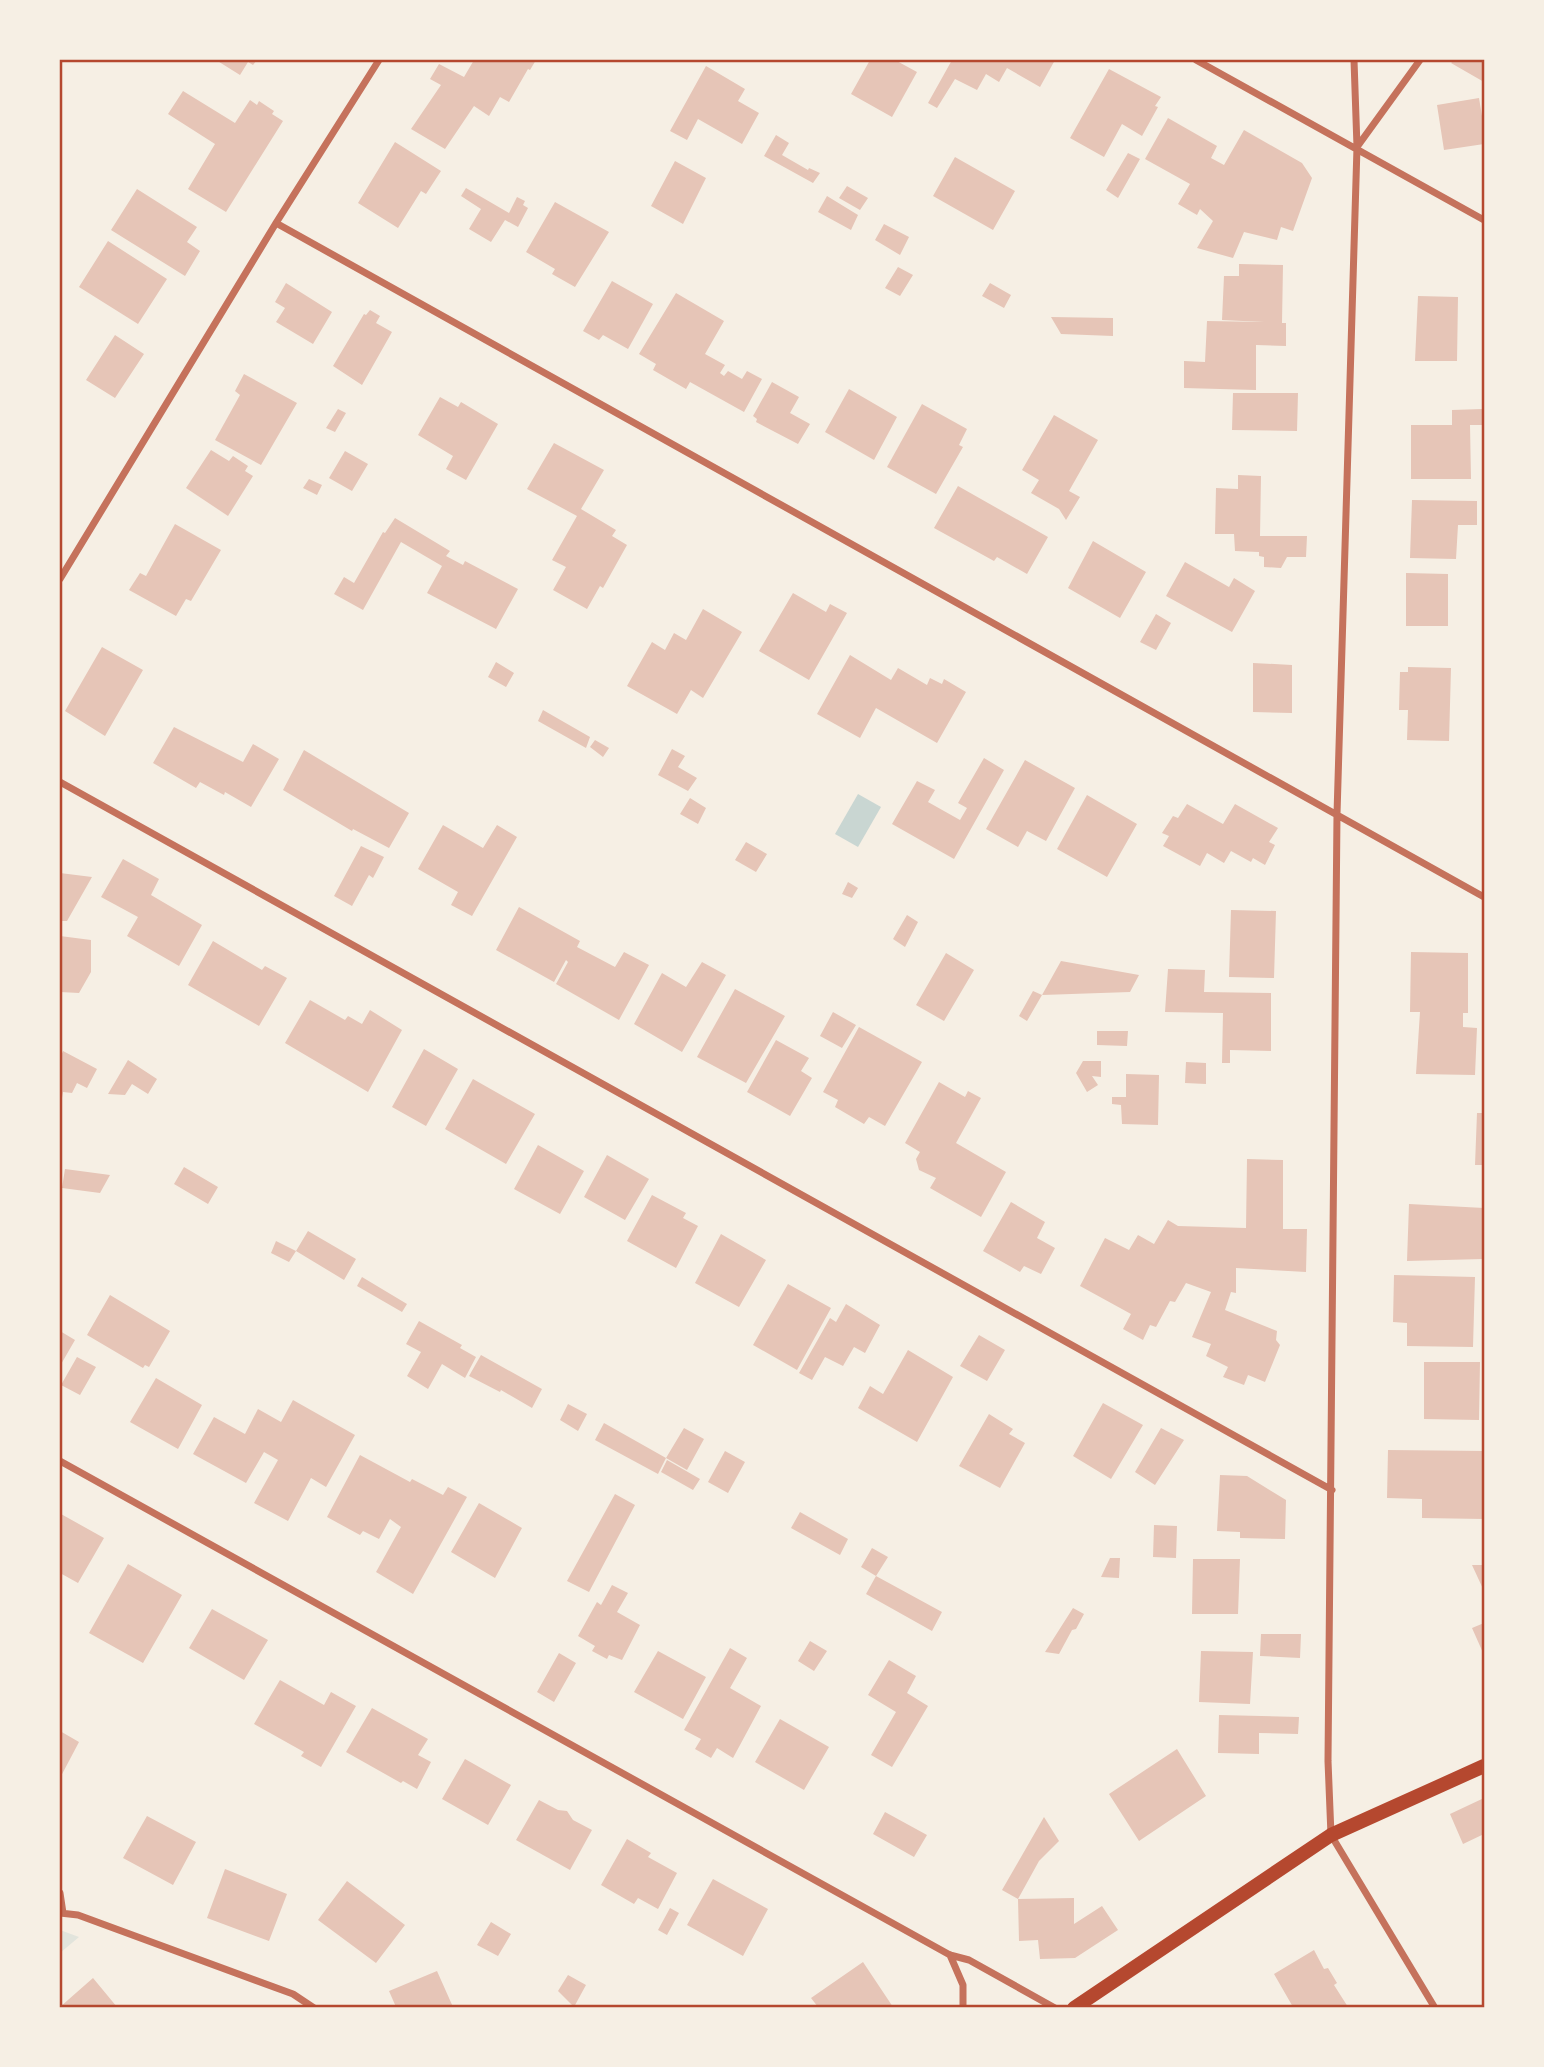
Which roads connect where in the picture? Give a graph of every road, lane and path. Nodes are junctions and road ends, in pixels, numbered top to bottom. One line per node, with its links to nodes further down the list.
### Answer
1 (379, 60): 7 (street)
2 (1196, 60): 5 (street)
3 (1354, 60): 5 (street)
4 (1420, 60): 5 (street)
5 (1357, 147): 6 (street); 10 (street)
6 (1485, 220)
7 (275, 223): 8 (street); 10 (street)
8 (60, 579)
9 (60, 782): 13 (street)
10 (1337, 814): 11 (street); 13 (street)
11 (1485, 897)
12 (60, 1461): 18 (street)
13 (1332, 1490): 15 (street)
14 (1485, 1766): 15 (main road)
15 (1331, 1835): 22 (main road); 23 (street)
16 (60, 1894): 17 (street)
17 (61, 1913): 19 (street)
18 (950, 1955): 20 (street); 21 (street)
19 (314, 2007)
20 (963, 2007)
21 (1055, 2007)
22 (1074, 2007)
23 (1435, 2007)

